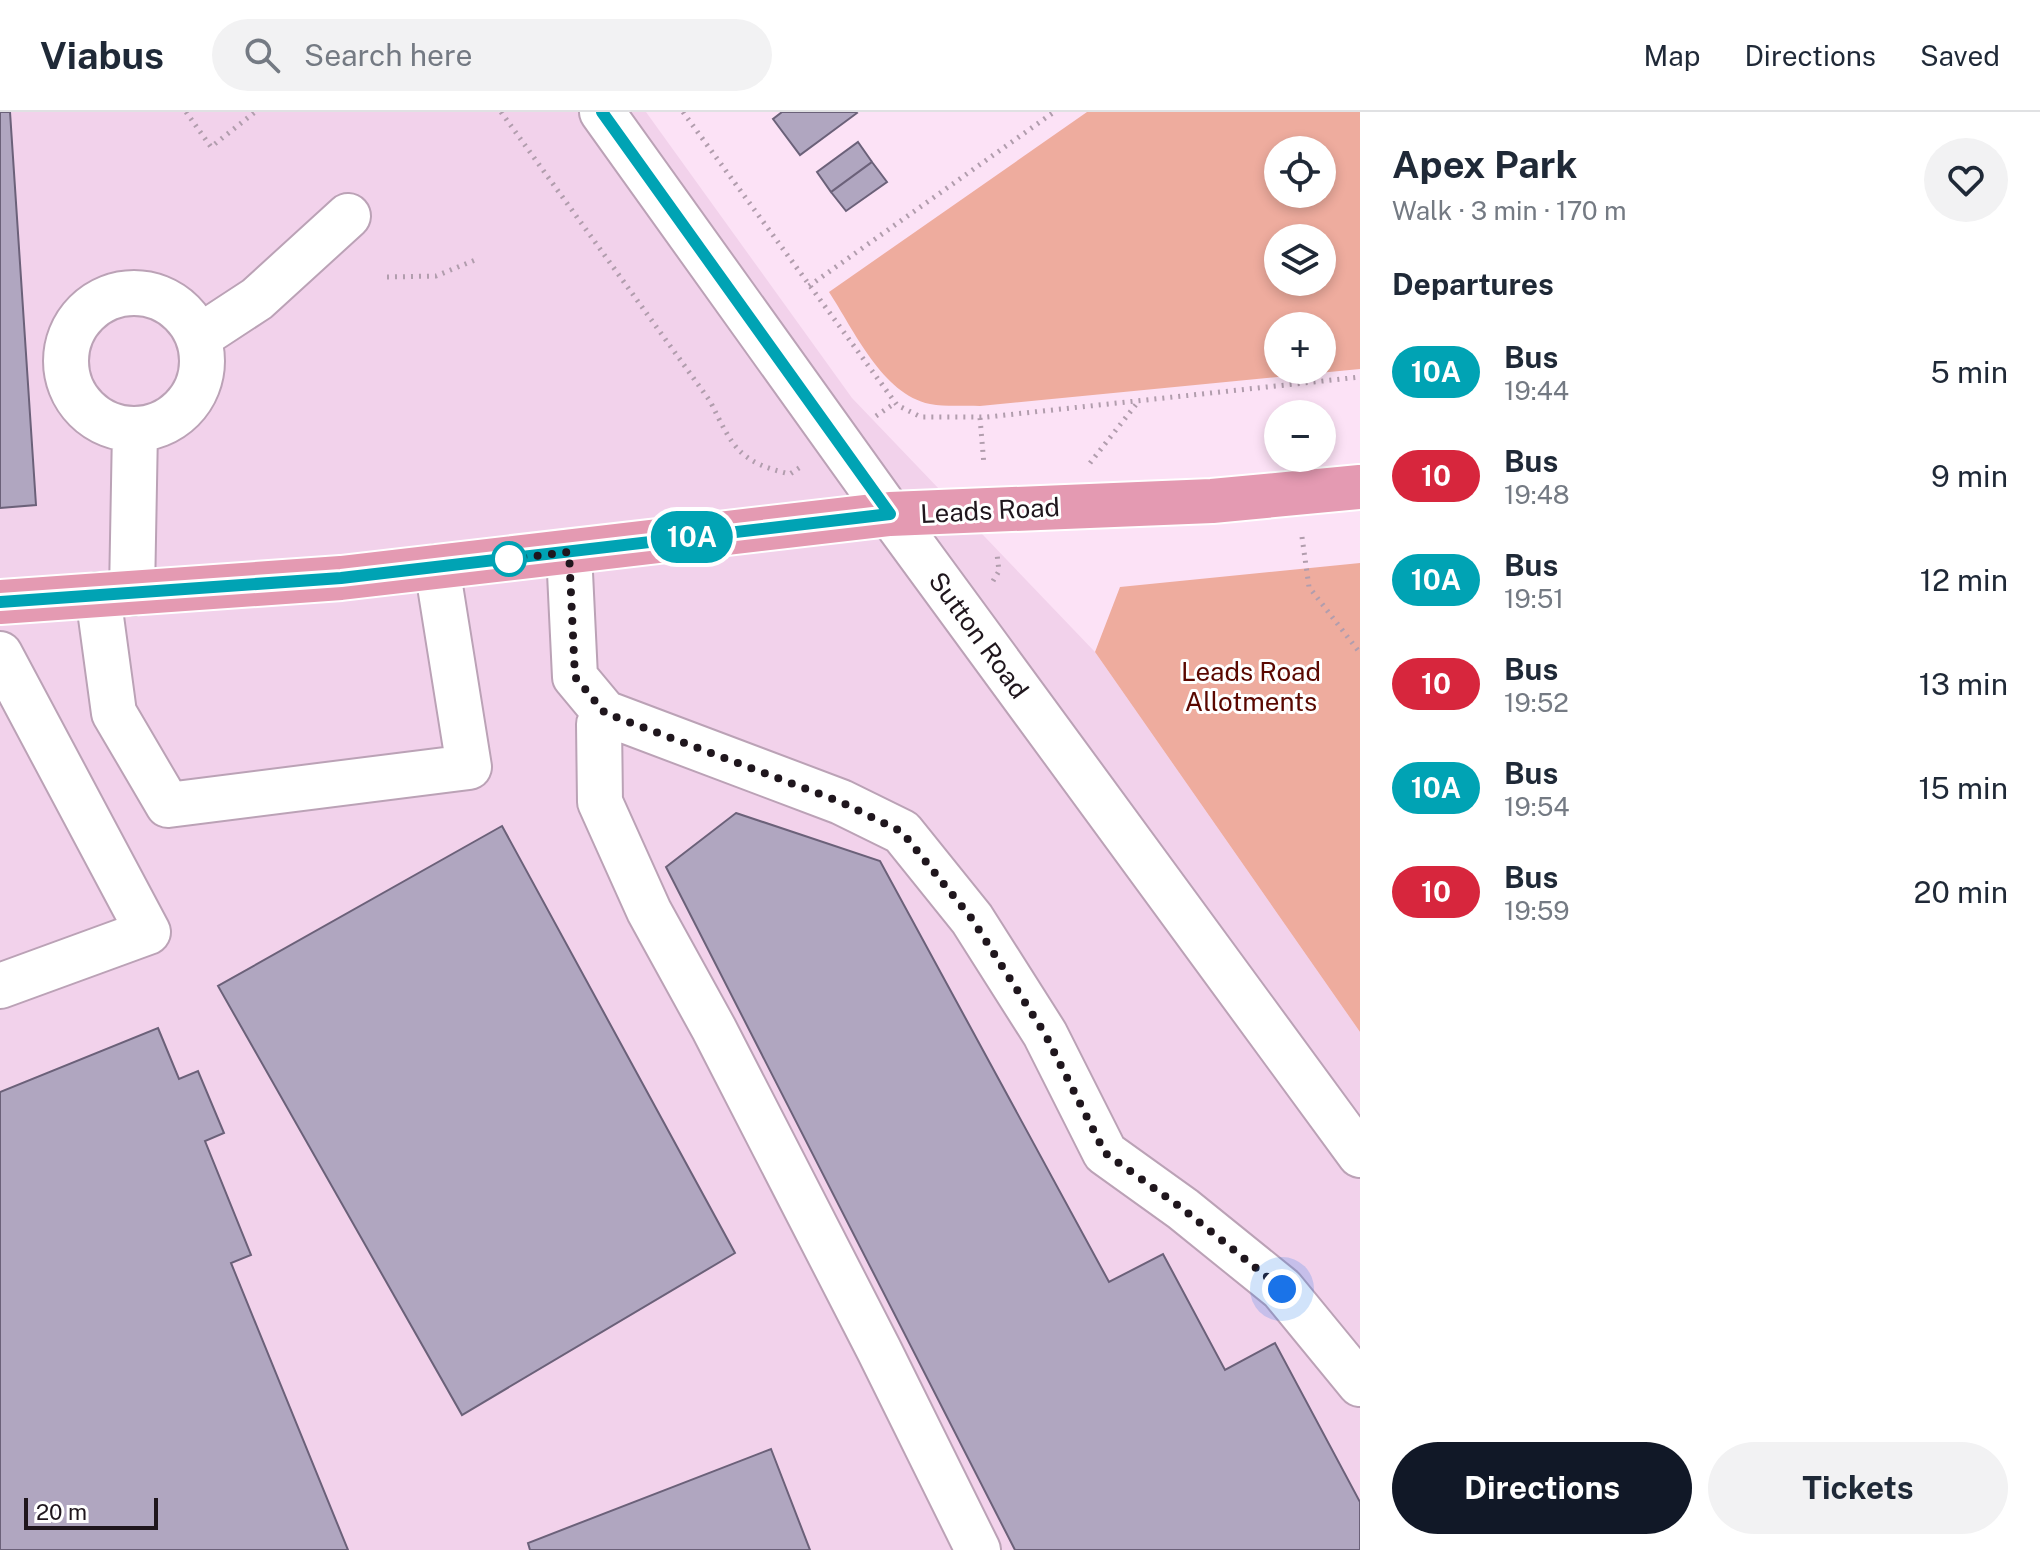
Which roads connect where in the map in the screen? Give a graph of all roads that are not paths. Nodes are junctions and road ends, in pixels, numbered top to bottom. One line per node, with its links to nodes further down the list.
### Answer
1 (602, 112): 6 (street, Sutton Road)
2 (348, 216): 3 (street)
3 (199, 337): 4 (street); 4 (street)
4 (135, 430): 9 (street)
5 (1360, 487): 6 (main road, Leads Road)
6 (890, 514): 7 (main road, Leads Road); 14 (street, Sutton Road)
7 (569, 552): 8 (main road, Leads Road); 12 (street)
8 (437, 567): 9 (main road, Leads Road); 9 (street)
9 (115, 594): 10 (main road, Leads Road)
10 (0, 602)
11 (0, 654): 13 (street)
12 (605, 713): 15 (street); 16 (street)
13 (0, 986)
14 (1360, 1155)
15 (1360, 1384)
16 (978, 1550)

